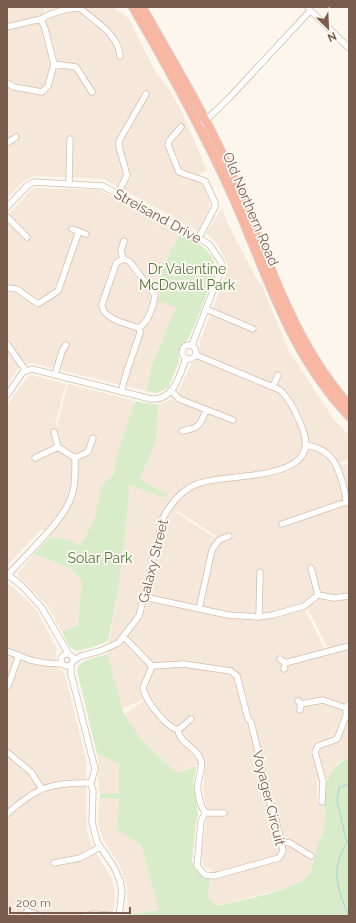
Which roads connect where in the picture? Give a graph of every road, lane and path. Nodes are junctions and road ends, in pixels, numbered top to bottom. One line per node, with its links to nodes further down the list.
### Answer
1 (133, 7): 12 (highway, Old Northern Road)
2 (142, 7): 11 (highway, Old Northern Road)
3 (40, 19): 4 (street); 6 (street); 7 (street)
4 (7, 27)
5 (349, 48): 11 (street)
6 (120, 56)
7 (54, 64): 8 (street); 9 (street)
8 (7, 83)
9 (92, 92)
10 (146, 94): 18 (street)
11 (205, 120): 12 (street); 44 (highway, Old Northern Road)
12 (200, 126): 46 (highway, Old Northern Road)
13 (181, 127): 25 (street)
14 (16, 137): 16 (street)
15 (70, 140): 17 (street)
16 (7, 143)
17 (69, 183): 18 (street, Streisand Drive); 19 (street, Streisand Drive)
18 (118, 194): 25 (street, Streisand Drive)
19 (7, 207)
20 (7, 217): 24 (street)
21 (72, 229): 22 (street)
22 (79, 231): 23 (street); 28 (street)
23 (86, 234)
24 (27, 237)
25 (199, 237): 29 (street, Streisand Drive)
26 (124, 241): 27 (street)
27 (123, 259): 30 (street); 30 (street)
28 (7, 288)
29 (206, 309): 31 (street); 34 (street, Streisand Drive)
30 (139, 328): 42 (street)
31 (253, 329)
32 (7, 344): 37 (street)
33 (66, 345): 38 (street)
34 (192, 345): 35 (street); 36 (street, Streisand Drive)
35 (196, 355): 36 (street); 40 (street)
36 (186, 358): 41 (street, Streisand Drive)
37 (26, 370): 38 (street); 43 (street)
38 (55, 375): 42 (street)
39 (278, 375): 40 (street)
40 (274, 386): 51 (street)
41 (172, 391): 42 (street); 45 (street)
42 (121, 392)
43 (7, 395)
44 (349, 404)
45 (206, 410): 47 (street); 48 (street)
46 (349, 416)
47 (233, 420)
48 (182, 431)
49 (54, 432): 52 (street)
50 (93, 438): 54 (street)
51 (305, 445): 55 (street); 63 (street, Galaxy Street)
52 (58, 447): 53 (street); 54 (street)
53 (35, 458)
54 (74, 458): 60 (street)
55 (348, 503): 56 (street)
56 (282, 524)
57 (229, 536): 64 (street)
58 (311, 568): 61 (street)
59 (260, 572): 65 (street)
60 (7, 575): 70 (street)
61 (318, 595): 62 (street); 65 (street)
62 (349, 596)
63 (144, 597): 64 (street); 66 (street, Galaxy Street)
64 (199, 609): 65 (street)
65 (259, 617)
66 (124, 637): 70 (street, Galaxy Street); 72 (street)
67 (349, 646): 71 (street)
68 (7, 651): 69 (street)
69 (19, 655): 70 (street); 73 (street)
70 (67, 659): 79 (street)
71 (280, 659)
72 (152, 666): 77 (street); 85 (street, Voyager Circuit)
73 (8, 686)
74 (347, 706): 75 (street); 81 (street)
75 (300, 710)
76 (191, 719): 77 (street)
77 (178, 730): 82 (street)
78 (7, 752): 80 (street)
79 (91, 782): 80 (street); 86 (street)
80 (42, 789): 84 (street)
81 (322, 802)
82 (205, 813): 83 (street); 85 (street, Voyager Circuit)
83 (224, 813)
84 (7, 814)
85 (282, 842): 87 (street)
86 (100, 847): 88 (street); 92 (street)
87 (310, 856)
88 (54, 863)
89 (27, 912): 90 (street)
90 (40, 916)
91 (84, 916): 92 (street)
92 (119, 916)

